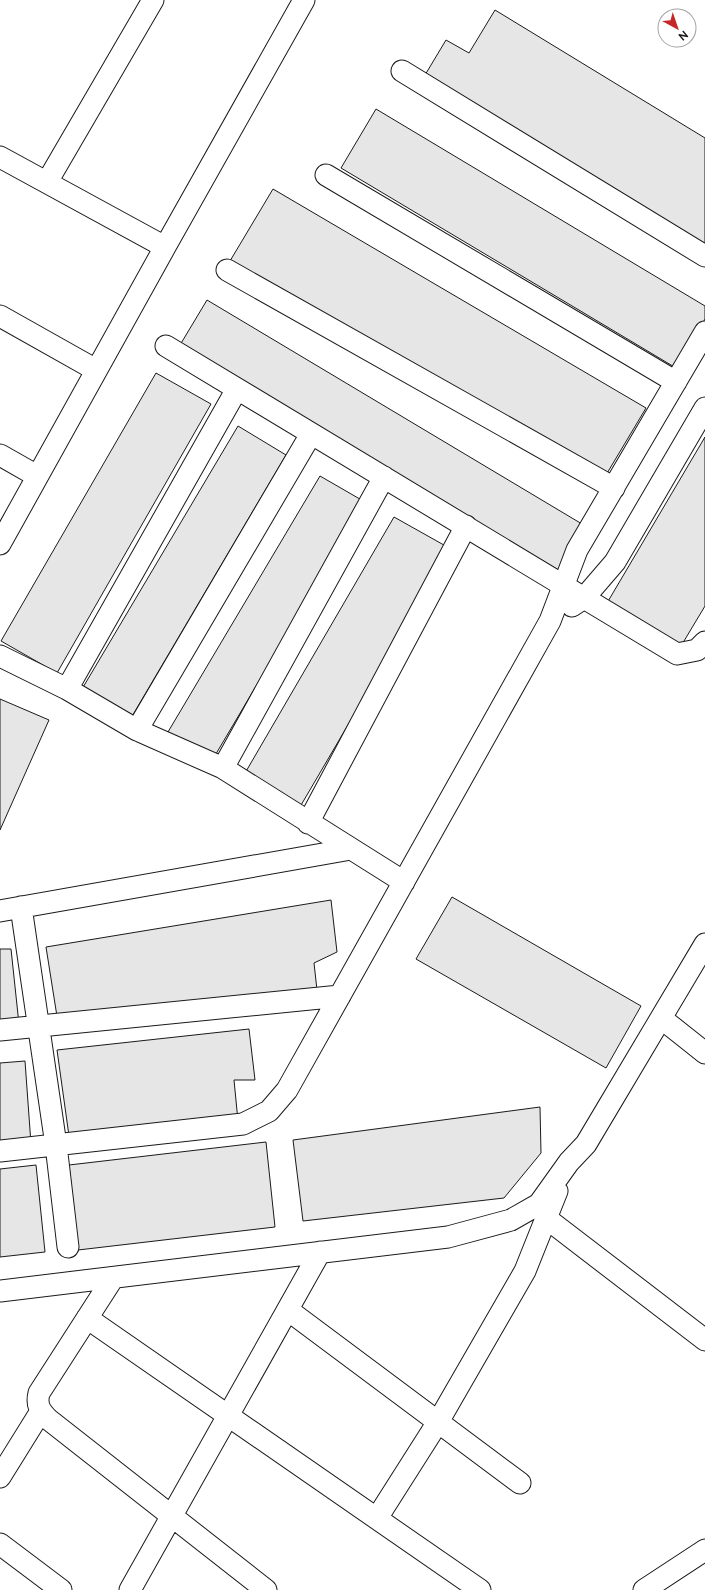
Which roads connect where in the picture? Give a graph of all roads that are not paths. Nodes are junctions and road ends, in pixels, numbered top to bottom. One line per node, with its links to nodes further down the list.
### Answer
1 (153, 0): 6 (street)
2 (304, 0): 7 (street)
3 (402, 71): 8 (street)
4 (0, 157): 6 (street)
5 (326, 175): 14 (street)
6 (47, 182): 7 (street)
7 (164, 247): 13 (street)
8 (705, 256)
9 (227, 270): 21 (street)
10 (0, 316): 13 (street)
11 (705, 332): 14 (street)
12 (166, 346): 15 (street)
13 (96, 370): 19 (street)
14 (676, 382): 21 (street)
15 (237, 389): 17 (street); 29 (street)
16 (705, 408): 25 (street)
17 (311, 434): 20 (street); 30 (street)
18 (0, 455): 19 (street)
19 (37, 476): 23 (street)
20 (384, 477): 22 (street); 31 (street)
21 (614, 488): 24 (street)
22 (466, 526): 24 (street); 32 (street)
23 (0, 544)
24 (564, 586): 25 (street); 26 (street)
25 (584, 598): 26 (street); 27 (street)
26 (550, 621): 34 (street)
27 (705, 642)
28 (0, 656): 29 (street)
29 (67, 689): 30 (street)
30 (136, 730): 31 (street)
31 (222, 768): 32 (street)
32 (308, 823): 33 (street)
33 (351, 849): 34 (street); 35 (street)
34 (404, 882): 38 (street)
35 (21, 908): 36 (street); 40 (street)
36 (0, 911)
37 (705, 944): 39 (street)
38 (340, 996): 40 (street); 43 (street)
39 (661, 1018): 42 (street); 45 (street)
40 (38, 1026): 41 (street); 43 (street)
41 (0, 1030)
42 (705, 1053)
43 (56, 1145): 44 (street); 47 (street)
44 (0, 1151)
45 (569, 1162): 46 (street); 48 (street)
46 (546, 1218): 53 (street); 56 (street)
47 (68, 1247)
48 (320, 1252): 49 (street); 51 (street)
49 (113, 1278): 50 (street); 52 (street)
50 (0, 1292)
51 (288, 1310): 55 (street); 56 (street)
52 (88, 1318): 54 (street); 55 (street)
53 (705, 1340)
54 (41, 1411): 57 (street); 59 (street)
55 (229, 1416): 59 (street); 60 (street)
56 (438, 1422): 58 (street); 60 (street)
57 (0, 1477)
58 (520, 1483)
59 (172, 1516): 64 (street); 65 (street)
60 (377, 1518): 66 (street)
61 (0, 1544): 63 (street)
62 (705, 1550): 67 (street)
63 (60, 1590)
64 (130, 1590)
65 (266, 1590)
66 (480, 1590)
67 (644, 1590)

